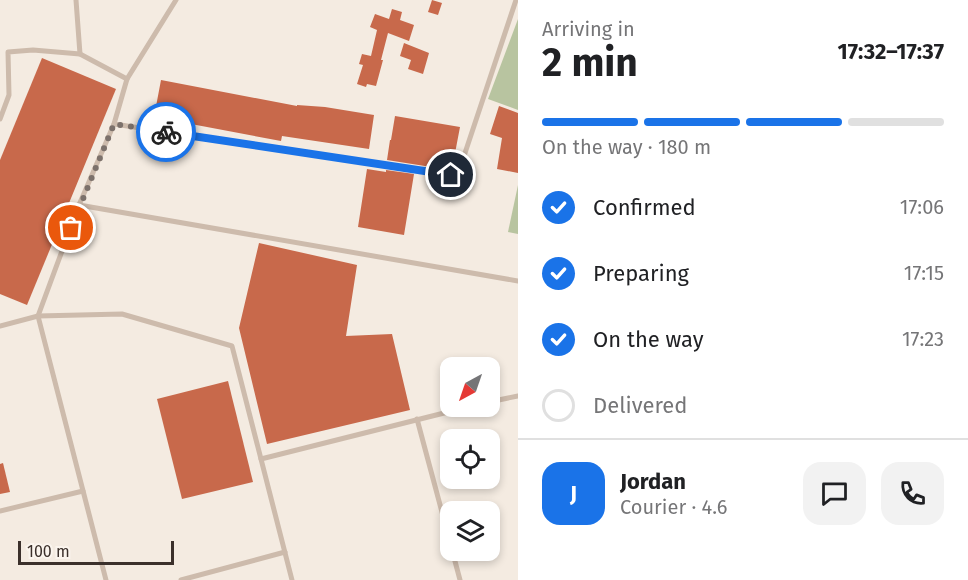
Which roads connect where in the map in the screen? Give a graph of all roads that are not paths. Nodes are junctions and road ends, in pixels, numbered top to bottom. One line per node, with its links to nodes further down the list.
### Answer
1 (76, 0): 4 (lane)
2 (176, 0): 5 (lane)
3 (516, 0): 7 (lane)
4 (80, 54): 5 (lane); 6 (lane)
5 (128, 79): 7 (lane)
6 (0, 119)
7 (114, 124): 8 (lane)
8 (79, 206): 9 (lane); 10 (lane)
9 (518, 281)
10 (38, 316): 11 (lane); 16 (lane); 17 (lane)
11 (0, 326)
12 (518, 396): 13 (lane)
13 (500, 400)
14 (440, 414): 15 (lane)
15 (417, 420): 16 (lane); 18 (lane)
16 (261, 459): 20 (lane)
17 (83, 491): 19 (lane); 22 (lane)
18 (440, 505)
19 (0, 512)
20 (285, 552): 23 (lane); 24 (lane)
21 (455, 561): 25 (lane)
22 (106, 580)
23 (181, 580)
24 (292, 580)
25 (460, 580)

